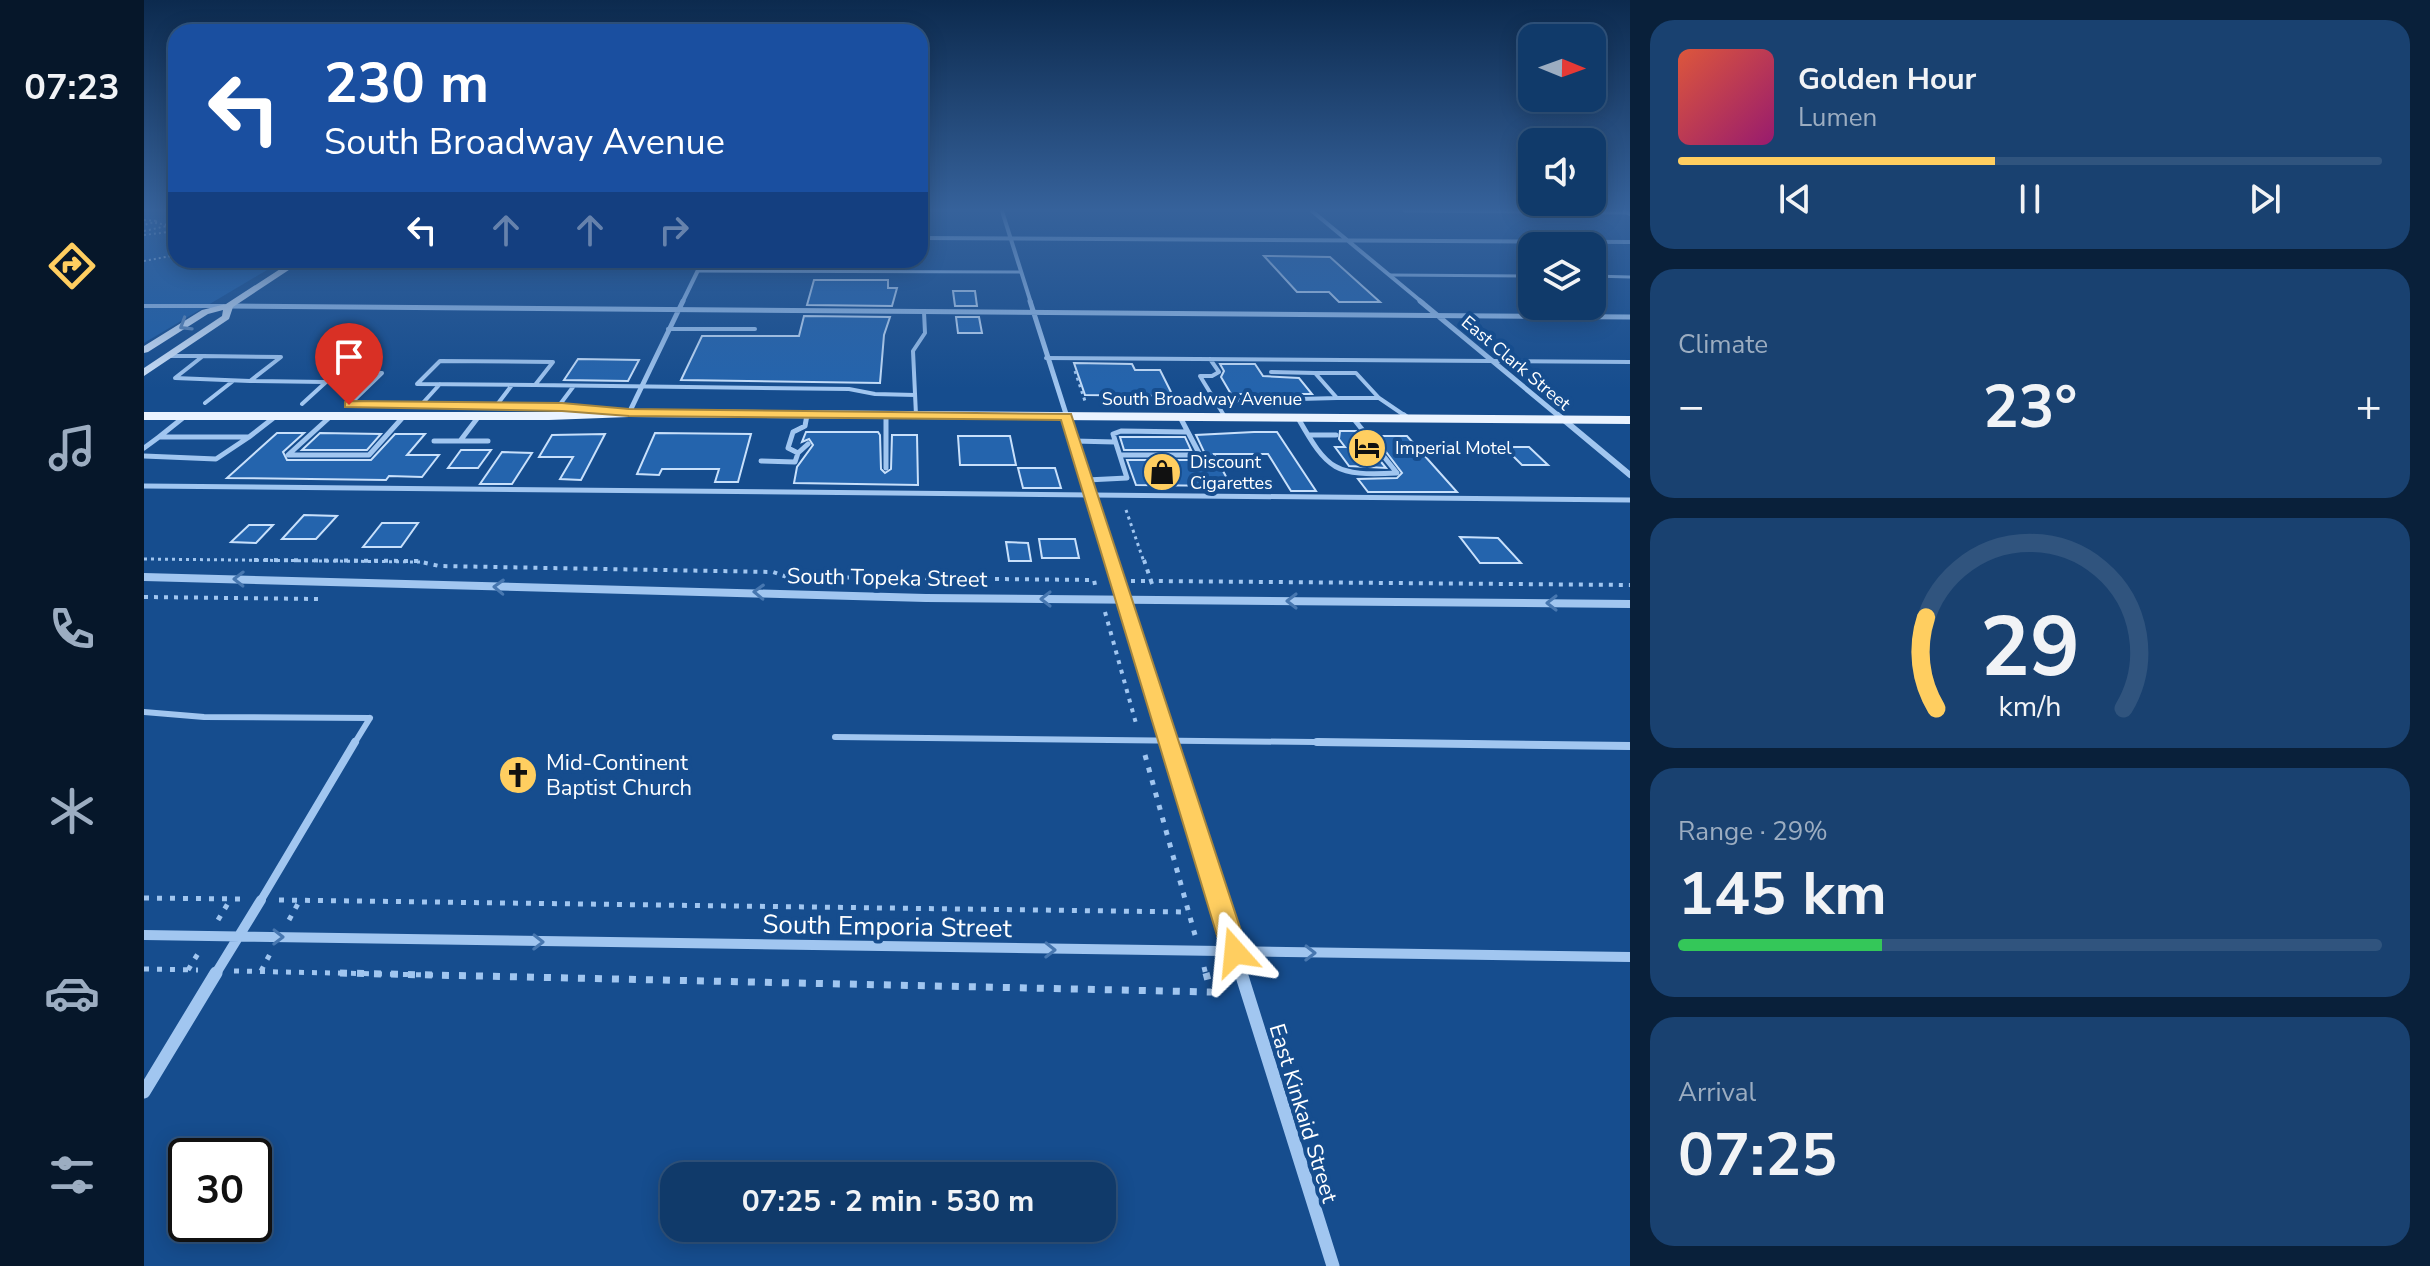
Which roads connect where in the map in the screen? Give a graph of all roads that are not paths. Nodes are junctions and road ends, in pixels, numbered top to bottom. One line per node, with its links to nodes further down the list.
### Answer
1 (284, 270): 10 (main road)
2 (1384, 270): 5 (street, East Clark Street)
3 (698, 271): 4 (lane); 11 (street)
4 (1021, 272): 13 (street, East Kinkaid Street)
5 (1390, 275): 6 (lane); 14 (street, East Clark Street)
6 (1518, 276)
7 (1606, 276): 8 (lane)
8 (1630, 277)
9 (144, 306): 10 (lane)
10 (229, 306): 11 (street); 18 (main road, one-way to 18); 19 (main road)
11 (678, 310): 12 (street); 16 (street)
12 (924, 312): 13 (street); 36 (lane)
13 (1033, 313): 14 (street); 21 (street, East Kinkaid Street)
14 (1438, 315): 15 (street); 23 (street, East Clark Street)
15 (1630, 317)
16 (668, 329): 17 (lane); 35 (street)
17 (755, 329)
18 (144, 350)
19 (168, 356): 20 (lane); 26 (main road)
20 (203, 356): 28 (lane); 29 (lane)
21 (1046, 358): 22 (lane); 57 (street, East Kinkaid Street)
22 (1210, 359): 23 (lane); 40 (lane)
23 (1492, 361): 24 (lane); 65 (street, East Clark Street)
24 (1630, 362)
25 (1271, 372): 27 (lane)
26 (144, 373)
27 (1315, 373): 37 (lane); 38 (lane)
28 (233, 381): 29 (lane); 42 (lane)
29 (250, 381): 30 (lane)
30 (326, 382): 43 (lane); 44 (lane)
31 (440, 384): 32 (lane); 33 (lane); 45 (lane)
32 (512, 385): 33 (lane); 46 (lane)
33 (535, 386): 34 (lane)
34 (573, 387): 35 (lane); 47 (lane)
35 (642, 388): 36 (lane); 48 (street)
36 (915, 395): 50 (lane)
37 (1337, 398): 38 (lane); 39 (lane)
38 (1379, 398): 63 (lane)
39 (1248, 400): 40 (lane); 60 (lane)
40 (1215, 401): 59 (lane)
41 (144, 402): 42 (main road, South Broadway Avenue)
42 (205, 403): 43 (main road, South Broadway Avenue)
43 (302, 404): 44 (main road, South Broadway Avenue)
44 (349, 405): 45 (main road, South Broadway Avenue)
45 (421, 405): 46 (main road, South Broadway Avenue)
46 (496, 406): 47 (main road, South Broadway Avenue)
47 (558, 407): 48 (main road, South Broadway Avenue)
48 (629, 413): 56 (main road, South Broadway Avenue); 64 (main road, South Broadway Avenue)
49 (886, 415): 50 (main road, South Broadway Avenue); 64 (main road, South Broadway Avenue); 90 (lane)
50 (916, 415): 57 (main road, South Broadway Avenue)
51 (144, 416): 52 (main road, South Broadway Avenue)
52 (186, 416): 53 (main road, South Broadway Avenue); 73 (lane)
53 (276, 416): 54 (main road, South Broadway Avenue); 74 (lane)
54 (331, 416): 55 (main road, South Broadway Avenue); 55 (lane)
55 (404, 416): 56 (main road, South Broadway Avenue)
56 (479, 416): 76 (lane)
57 (1066, 417): 58 (main road, South Broadway Avenue); 78 (street, East Kinkaid Street)
58 (1180, 417): 59 (main road, South Broadway Avenue); 68 (lane)
59 (1225, 417): 60 (main road, South Broadway Avenue)
60 (1259, 418): 61 (main road, South Broadway Avenue)
61 (1298, 418): 62 (main road, South Broadway Avenue); 69 (lane)
62 (1353, 418): 63 (main road, South Broadway Avenue); 72 (lane)
63 (1409, 419): 65 (main road, South Broadway Avenue)
64 (806, 420): 67 (lane); 84 (lane)
65 (1562, 420): 66 (main road, South Broadway Avenue); 91 (street, East Clark Street)
66 (1630, 420)
67 (811, 432)
68 (1188, 432): 79 (lane); 87 (lane)
69 (1309, 435): 70 (lane); 72 (lane)
70 (1336, 435)
71 (1359, 435): 72 (lane)
72 (1368, 435)
73 (159, 437): 74 (lane); 83 (lane)
74 (249, 437): 88 (lane)
75 (434, 441): 76 (lane)
76 (460, 441): 77 (lane)
77 (488, 441)
78 (1074, 441): 79 (lane); 92 (street, East Kinkaid Street)
79 (1115, 442): 85 (lane)
80 (808, 444): 84 (lane)
81 (1138, 444): 86 (lane)
82 (1162, 445): 87 (lane)
83 (144, 448)
84 (798, 453): 89 (lane)
85 (1121, 455): 86 (lane); 92 (lane)
86 (1134, 455): 87 (lane)
87 (1159, 455)
88 (144, 456)
89 (761, 461)
90 (886, 468)
91 (1630, 475)
92 (1087, 480): 94 (street, East Kinkaid Street)
93 (144, 486): 94 (lane)
94 (1091, 493): 95 (lane); 97 (street, East Kinkaid Street)
95 (1630, 500)
96 (144, 577): 97 (street, South Topeka Street, one-way to 96)
97 (1124, 599): 98 (street, South Topeka Street, one-way to 97); 101 (street, East Kinkaid Street)
98 (1630, 604)
99 (144, 712): 103 (lane)
100 (835, 737): 101 (lane)
101 (1168, 739): 102 (lane); 106 (street, East Kinkaid Street)
102 (1630, 746)
103 (261, 900): 105 (street)
104 (144, 935): 105 (street, South Emporia Street)
105 (239, 936): 106 (street, South Emporia Street, one-way to 106); 108 (street)
106 (1235, 952): 107 (street, South Emporia Street, one-way to 107); 109 (street, East Kinkaid Street)
107 (1630, 957)
108 (144, 1092)
109 (1333, 1266)

